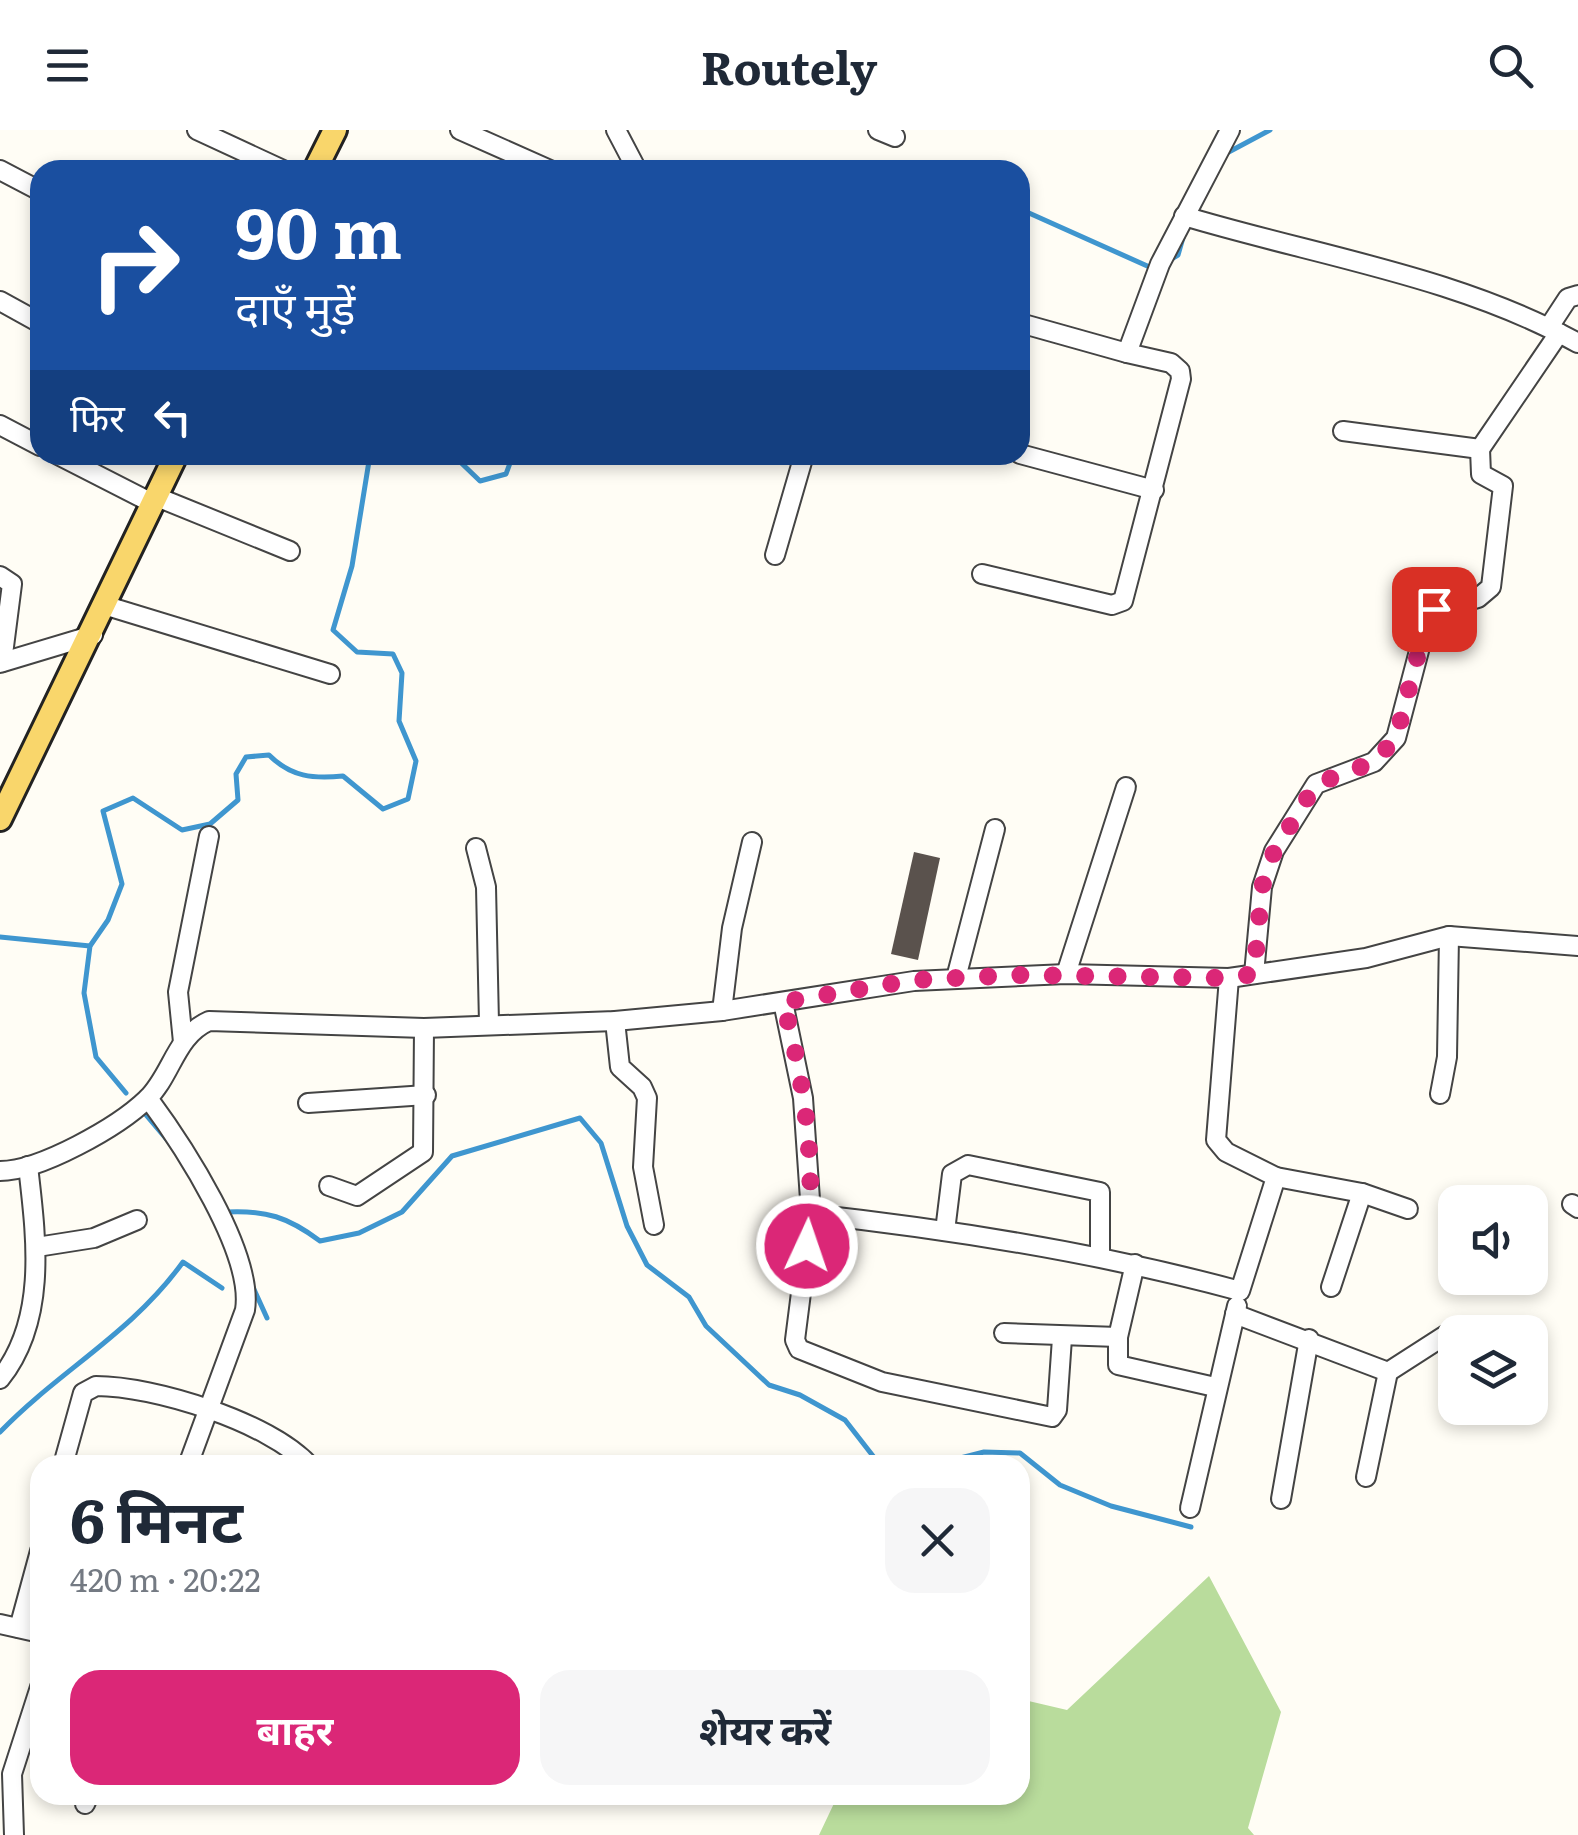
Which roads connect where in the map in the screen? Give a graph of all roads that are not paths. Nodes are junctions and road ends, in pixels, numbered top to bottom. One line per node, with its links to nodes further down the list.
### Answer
1 (197, 130): 6 (street)
2 (336, 130): 7 (main road)
3 (460, 130): 8 (street)
4 (616, 130): 9 (street)
5 (1230, 130): 12 (street)
6 (262, 160)
7 (320, 160)
8 (528, 160)
9 (632, 160)
10 (0, 170): 11 (street)
11 (30, 186)
12 (1186, 216): 17 (street); 19 (street)
13 (1578, 295): 17 (street)
14 (0, 301): 15 (street)
15 (30, 318)
16 (1030, 326): 19 (street)
17 (1554, 330): 18 (street); 23 (street)
18 (1578, 343)
19 (1127, 353): 28 (street)
20 (0, 425): 22 (street)
21 (1343, 431): 23 (street)
22 (30, 441)
23 (1480, 448): 47 (street)
24 (1030, 457): 28 (street)
25 (80, 465): 29 (street)
26 (171, 465): 29 (main road)
27 (801, 465): 31 (street)
28 (1154, 490): 32 (street)
29 (155, 500): 30 (street); 34 (main road)
30 (290, 551)
31 (775, 555)
32 (982, 574)
33 (0, 576): 36 (street)
34 (106, 606): 35 (main road); 37 (street)
35 (93, 634): 36 (street); 39 (main road)
36 (1, 662)
37 (330, 674)
38 (1126, 787): 46 (street)
39 (0, 820)
40 (995, 829): 48 (street)
41 (209, 836): 55 (street)
42 (752, 842): 51 (street)
43 (476, 848): 53 (street)
44 (1448, 936): 45 (street); 47 (street); 56 (street)
45 (1578, 946)
46 (1066, 974): 48 (street); 49 (street)
47 (1254, 974): 49 (street)
48 (956, 978): 50 (street)
49 (1228, 978): 62 (street)
50 (783, 1002): 51 (street); 66 (street)
51 (722, 1011): 52 (street)
52 (615, 1021): 53 (street); 68 (street)
53 (489, 1023): 54 (street)
54 (424, 1028): 55 (street); 57 (street)
55 (184, 1042): 58 (street)
56 (1440, 1094)
57 (426, 1095): 59 (street); 63 (street)
58 (148, 1098): 60 (street); 84 (street)
59 (308, 1104)
60 (28, 1166): 61 (street); 70 (street)
61 (0, 1170)
62 (1276, 1176): 64 (street); 74 (street)
63 (328, 1186)
64 (1362, 1193): 65 (street); 73 (street)
65 (1408, 1209)
66 (811, 1214): 69 (street); 78 (street)
67 (138, 1220): 70 (street)
68 (654, 1225)
69 (944, 1231): 71 (street); 71 (street)
70 (38, 1246): 82 (street)
71 (1100, 1258): 72 (street)
72 (1135, 1264): 74 (street); 77 (street)
73 (1331, 1286)
74 (1240, 1291): 75 (street)
75 (1235, 1314): 79 (street); 83 (street)
76 (1004, 1333): 78 (street)
77 (1118, 1337): 78 (street); 83 (street)
78 (1062, 1338)
79 (1309, 1339): 81 (street); 89 (street)
80 (1438, 1340): 81 (street)
81 (1388, 1372): 88 (street)
82 (0, 1379)
83 (1215, 1387): 90 (street)
84 (211, 1410): 85 (street); 86 (street); 87 (street)
85 (66, 1455)
86 (192, 1455)
87 (297, 1455)
88 (1366, 1477)
89 (1281, 1498)
90 (1190, 1508)
91 (30, 1576): 92 (street)
92 (10, 1626)
93 (30, 1719): 94 (street)
94 (14, 1835)

